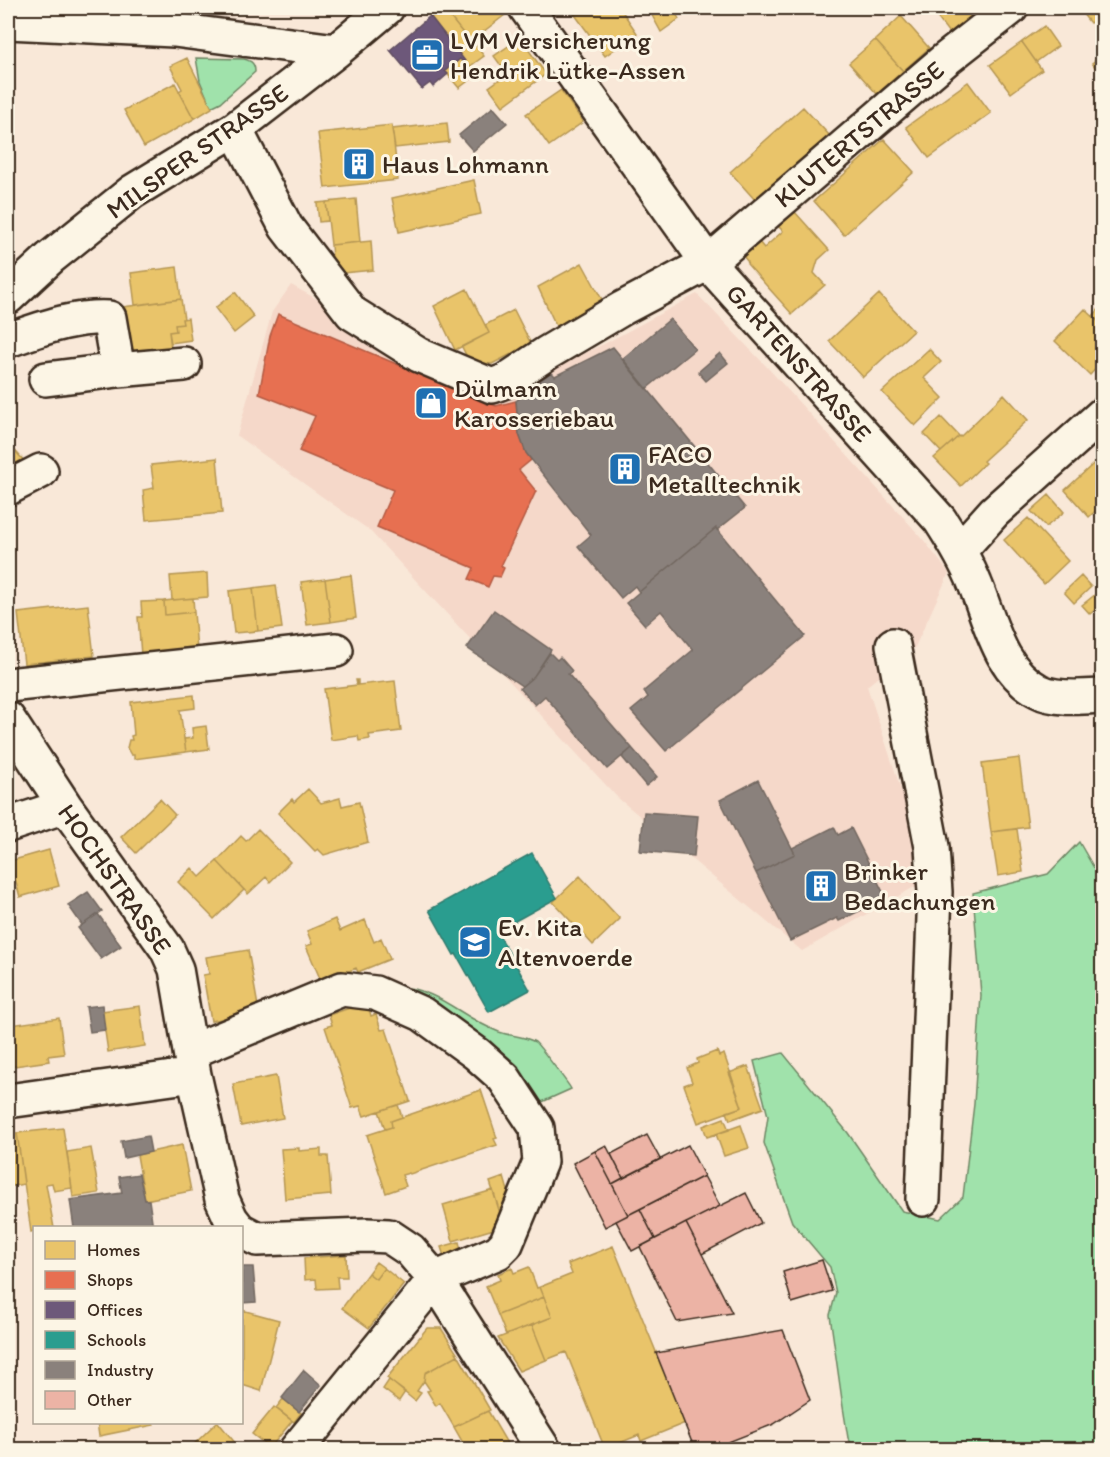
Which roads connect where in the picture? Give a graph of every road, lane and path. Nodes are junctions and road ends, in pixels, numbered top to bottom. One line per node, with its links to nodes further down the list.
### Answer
1 (387, 8): 5 (street, MILSPER STRASSE)
2 (526, 8): 7 (street, GARTENSTRASSE)
3 (1011, 8): 7 (street, KLUTERTSTRASSE)
4 (8, 22): 5 (street)
5 (336, 51): 6 (street, MILSPER STRASSE)
6 (235, 129): 7 (street, KLUTERTSTRASSE); 8 (street, MILSPER STRASSE)
7 (708, 263): 16 (street, GARTENSTRASSE)
8 (8, 297)
9 (8, 340): 11 (street)
10 (184, 364): 11 (street)
11 (118, 370): 12 (street)
12 (46, 379)
13 (1102, 415): 16 (street)
14 (41, 471): 15 (street)
15 (8, 488)
16 (959, 551): 20 (street, GARTENSTRASSE)
17 (893, 645): 26 (street)
18 (336, 650): 19 (street)
19 (8, 685)
20 (1089, 697)
21 (8, 719): 22 (street, HOCHSTRASSE)
22 (65, 806): 23 (street); 24 (street, HOCHSTRASSE)
23 (8, 825)
24 (192, 1064): 25 (street); 27 (street, HOCHSTRASSE); 29 (street)
25 (8, 1101)
26 (923, 1199)
27 (237, 1226)
28 (243, 1232): 29 (street)
29 (435, 1279): 30 (street); 31 (street)
30 (296, 1449)
31 (543, 1449)

